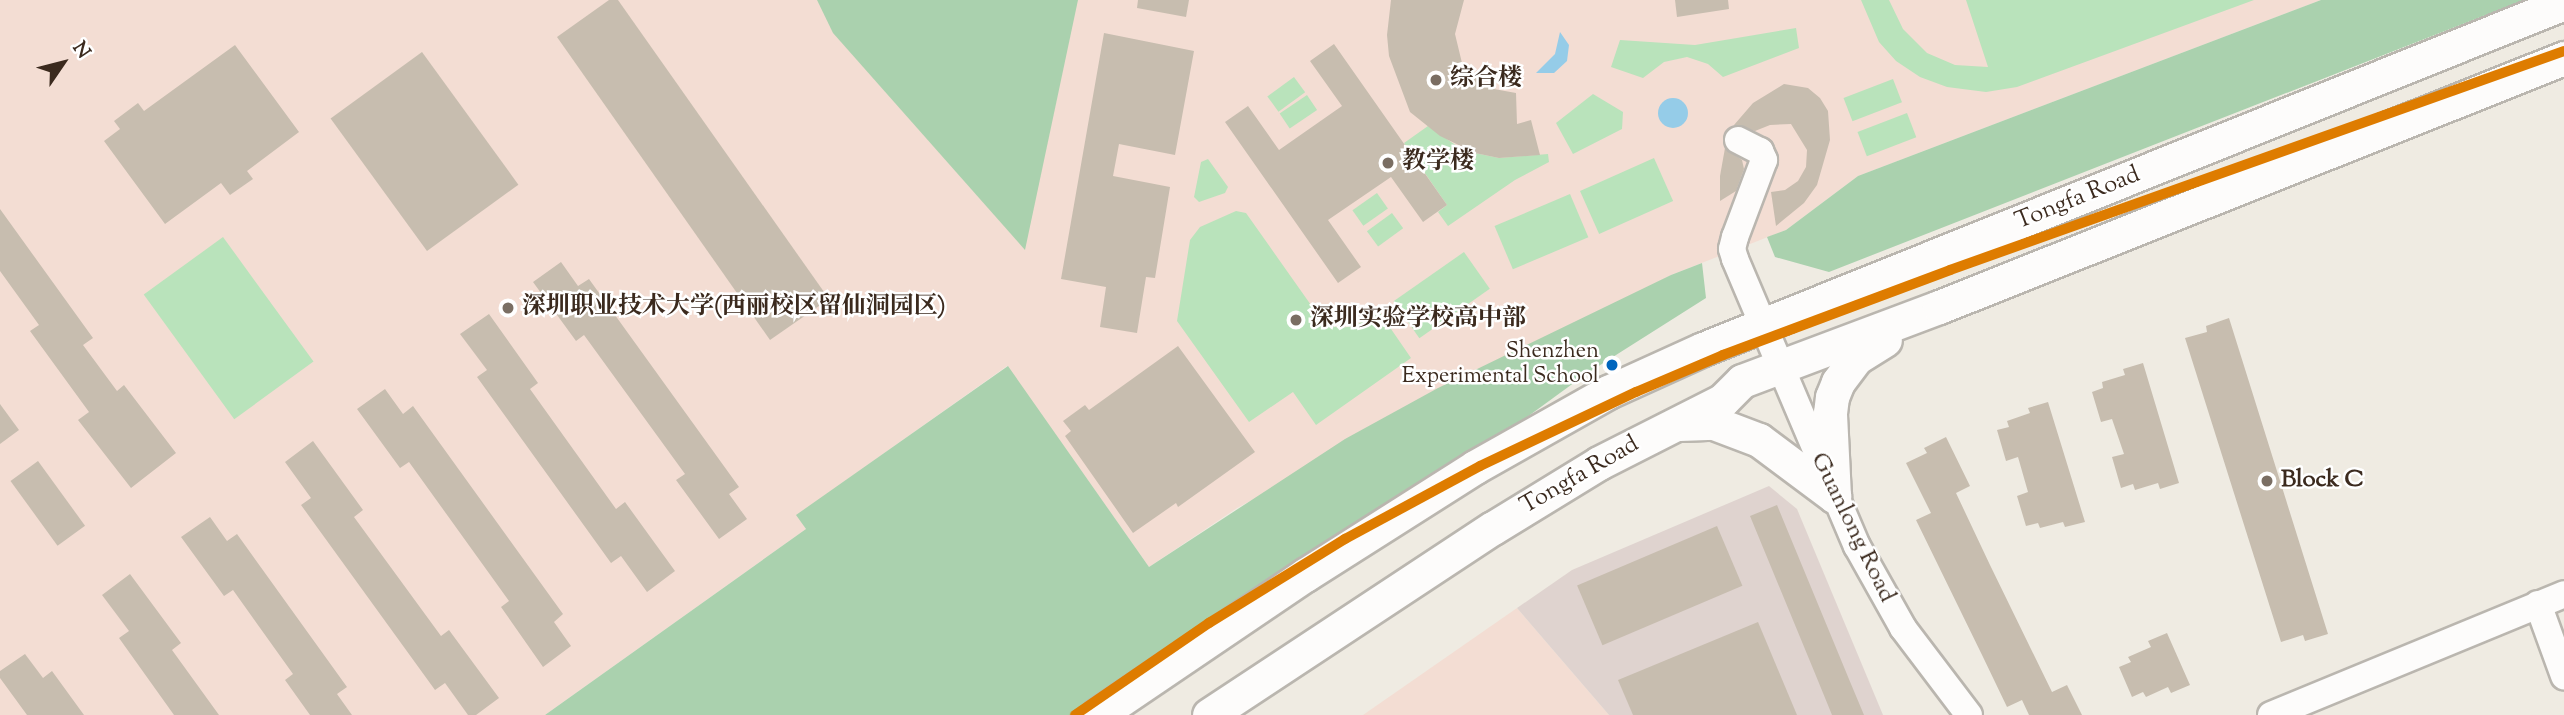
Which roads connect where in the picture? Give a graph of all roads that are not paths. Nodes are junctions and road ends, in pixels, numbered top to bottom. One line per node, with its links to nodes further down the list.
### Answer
1 (2564, 3): 5 (main road, Tongfa Road)
2 (2564, 58): 4 (main road, Tongfa Road)
3 (1738, 140): 5 (street, Guanlong Road)
4 (1939, 307): 6 (main road, Tongfa Road); 8 (main road)
5 (1762, 326): 6 (street, Guanlong Road); 12 (main road, Tongfa Road)
6 (1779, 367): 7 (main road, Tongfa Road); 8 (street, Guanlong Road)
7 (1670, 426): 8 (main road); 13 (main road, Tongfa Road)
8 (1834, 496): 14 (street, Guanlong Road)
9 (2564, 594): 10 (street)
10 (2538, 604): 11 (street); 15 (street)
11 (2564, 676)
12 (1118, 710)
13 (1209, 715)
14 (1969, 715)
15 (2271, 715)

